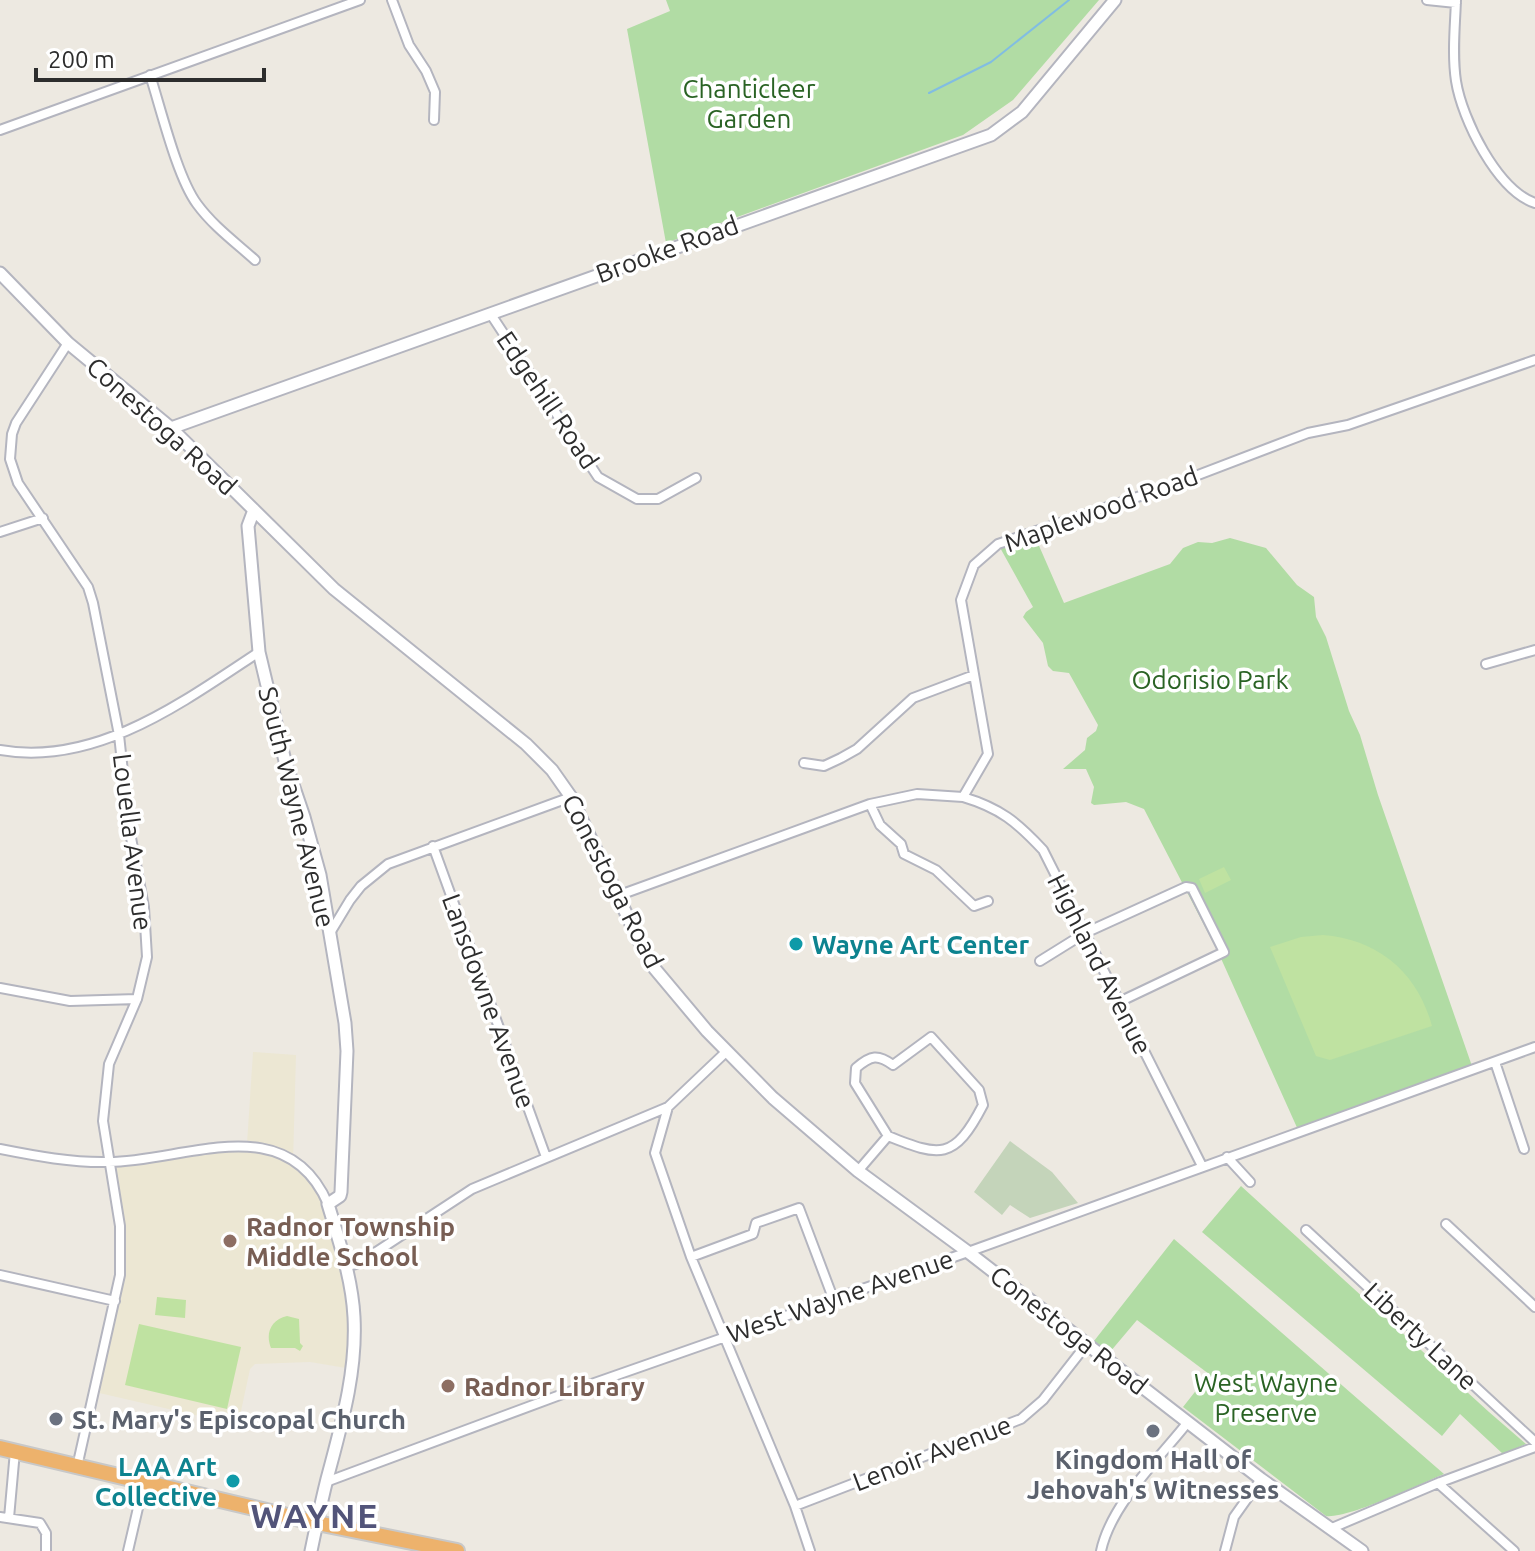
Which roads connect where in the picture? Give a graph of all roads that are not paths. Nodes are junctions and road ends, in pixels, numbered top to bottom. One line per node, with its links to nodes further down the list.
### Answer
1 (360, 0): 6 (street)
2 (392, 0): 7 (street)
3 (1115, 0): 12 (main road, Brooke Road)
4 (1427, 0): 5 (street)
5 (1456, 1): 9 (street)
6 (150, 75): 8 (street); 10 (street)
7 (434, 120)
8 (0, 130)
9 (1535, 203)
10 (255, 260)
11 (0, 273): 13 (main road, Conestoga Road)
12 (490, 313): 15 (main road, Brooke Road); 16 (street, Edgehill Road)
13 (68, 343): 15 (main road, Conestoga Road); 18 (street, Louella Avenue)
14 (1535, 360): 23 (street, Maplewood Road)
15 (171, 428): 17 (main road, Conestoga Road)
16 (696, 478)
17 (254, 510): 21 (main road, South Wayne Avenue); 27 (main road, Conestoga Road)
18 (43, 518): 19 (street); 24 (street, Louella Avenue)
19 (0, 532)
20 (1535, 650): 22 (street)
21 (259, 652): 24 (street); 34 (main road, South Wayne Avenue)
22 (1486, 664)
23 (974, 675): 26 (street); 28 (street, Maplewood Road)
24 (119, 735): 25 (street); 37 (street, Louella Avenue)
25 (0, 750)
26 (804, 763)
27 (571, 797): 30 (street); 31 (main road, Conestoga Road)
28 (963, 797): 29 (street); 33 (street, Highland Avenue)
29 (870, 804): 31 (street); 32 (street)
30 (433, 846): 34 (street); 46 (street, Lansdowne Avenue)
31 (617, 896): 40 (main road, Conestoga Road)
32 (988, 901)
33 (1085, 933): 35 (street); 38 (street, Highland Avenue); 38 (street)
34 (330, 934): 52 (main road, South Wayne Avenue)
35 (1040, 961)
36 (0, 988): 37 (street)
37 (137, 999): 48 (street, Louella Avenue)
38 (1119, 1002): 49 (street, Highland Avenue)
39 (1535, 1047): 41 (street, West Wayne Avenue)
40 (727, 1051): 42 (street); 50 (main road, Conestoga Road)
41 (1495, 1062): 45 (street); 47 (street, West Wayne Avenue)
42 (668, 1107): 46 (street); 56 (street)
43 (888, 1136): 43 (street); 50 (street)
44 (0, 1149): 48 (street)
45 (1524, 1149)
46 (546, 1157): 57 (street)
47 (1227, 1157): 49 (street, West Wayne Avenue); 51 (street)
48 (110, 1162): 52 (street); 60 (street, Louella Avenue)
49 (1202, 1166): 55 (street, West Wayne Avenue)
50 (858, 1171): 55 (main road, Conestoga Road)
51 (1250, 1182)
52 (328, 1204): 57 (main road)
53 (1446, 1224): 61 (street)
54 (1306, 1230): 65 (street, Liberty Lane)
55 (968, 1252): 59 (street, West Wayne Avenue); 63 (main road, Conestoga Road)
56 (691, 1257): 59 (street); 62 (street)
57 (346, 1266): 70 (main road)
58 (0, 1275): 60 (street)
59 (833, 1298): 62 (street, West Wayne Avenue)
60 (115, 1301): 67 (street, Louella Avenue)
61 (1535, 1307)
62 (724, 1337): 70 (street, West Wayne Avenue); 72 (street)
63 (1086, 1345): 64 (main road, Conestoga Road); 72 (street, Lenoir Avenue)
64 (1188, 1422): 68 (main road, Conestoga Road); 81 (street)
65 (1535, 1444): 71 (street)
66 (7, 1450): 67 (highway); 73 (street)
67 (77, 1467): 69 (highway)
68 (1261, 1479): 75 (main road, Conestoga Road); 82 (street)
69 (144, 1482): 74 (highway); 77 (street)
70 (326, 1482): 74 (main road)
71 (1438, 1483): 75 (street); 84 (street)
72 (795, 1506): 80 (street)
73 (5, 1518): 76 (street)
74 (317, 1523): 78 (main road); 79 (highway)
75 (1332, 1528): 83 (main road, Conestoga Road)
76 (46, 1551)
77 (128, 1551)
78 (311, 1551)
79 (457, 1551)
80 (810, 1551)
81 (1101, 1551)
82 (1225, 1551)
83 (1362, 1551)
84 (1514, 1551)

